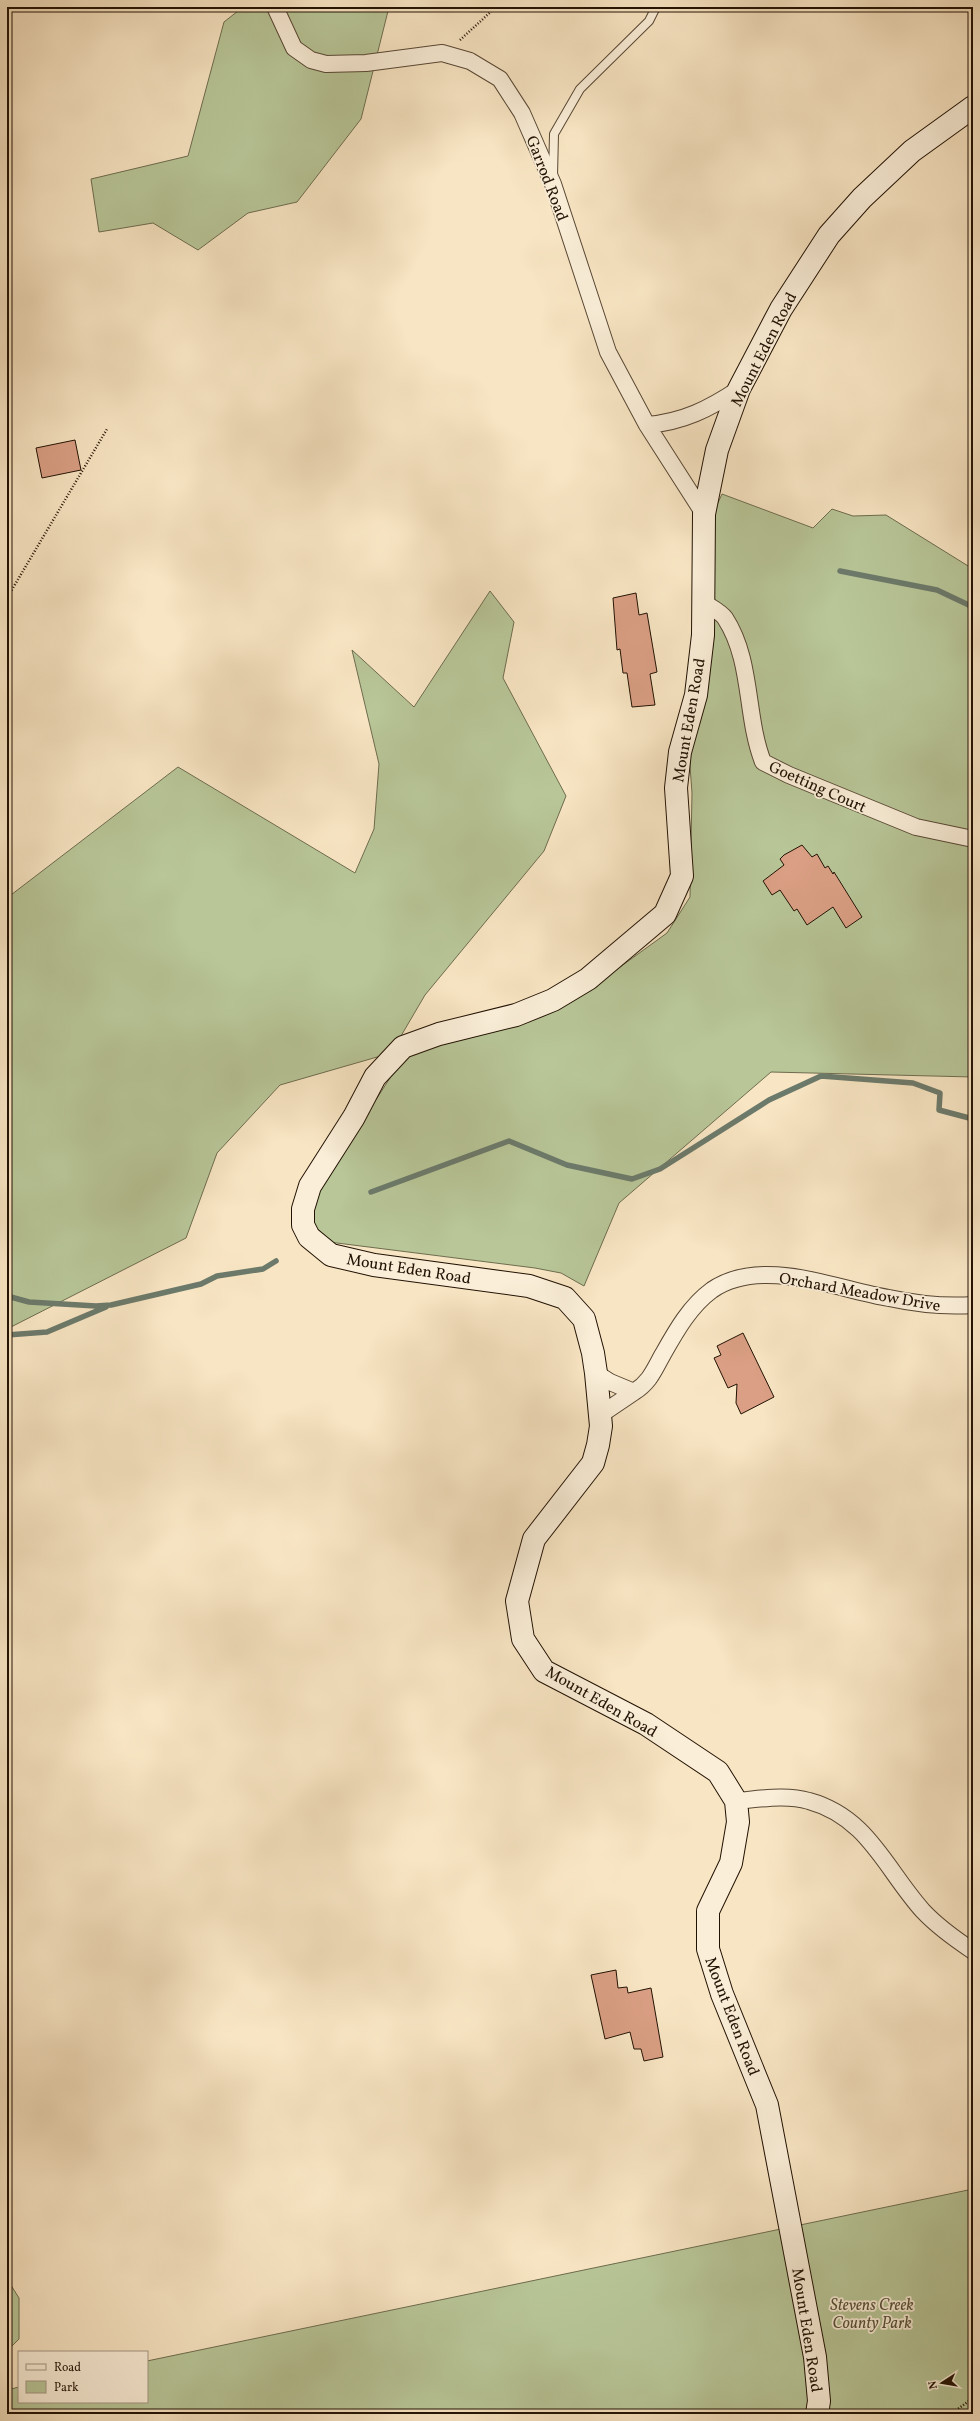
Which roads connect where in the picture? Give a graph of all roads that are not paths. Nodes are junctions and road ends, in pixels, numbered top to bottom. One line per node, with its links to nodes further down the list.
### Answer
1 (275, 7): 4 (street, Garrod Road)
2 (656, 7): 4 (lane)
3 (973, 107): 5 (street, Mount Eden Road)
4 (553, 184): 6 (street, Garrod Road)
5 (739, 389): 6 (street); 7 (street, Mount Eden Road)
6 (647, 425): 7 (street, Garrod Road)
7 (704, 514): 8 (street, Mount Eden Road)
8 (703, 602): 9 (street, Goetting Court); 11 (street, Mount Eden Road)
9 (973, 839)
10 (973, 1305): 12 (street, Orchard Meadow Drive)
11 (596, 1373): 12 (street); 13 (street, Mount Eden Road)
12 (634, 1392): 13 (street, Orchard Meadow Drive)
13 (600, 1415): 14 (street, Mount Eden Road)
14 (736, 1801): 15 (street); 16 (street, Mount Eden Road)
15 (973, 1951)
16 (817, 2414)

